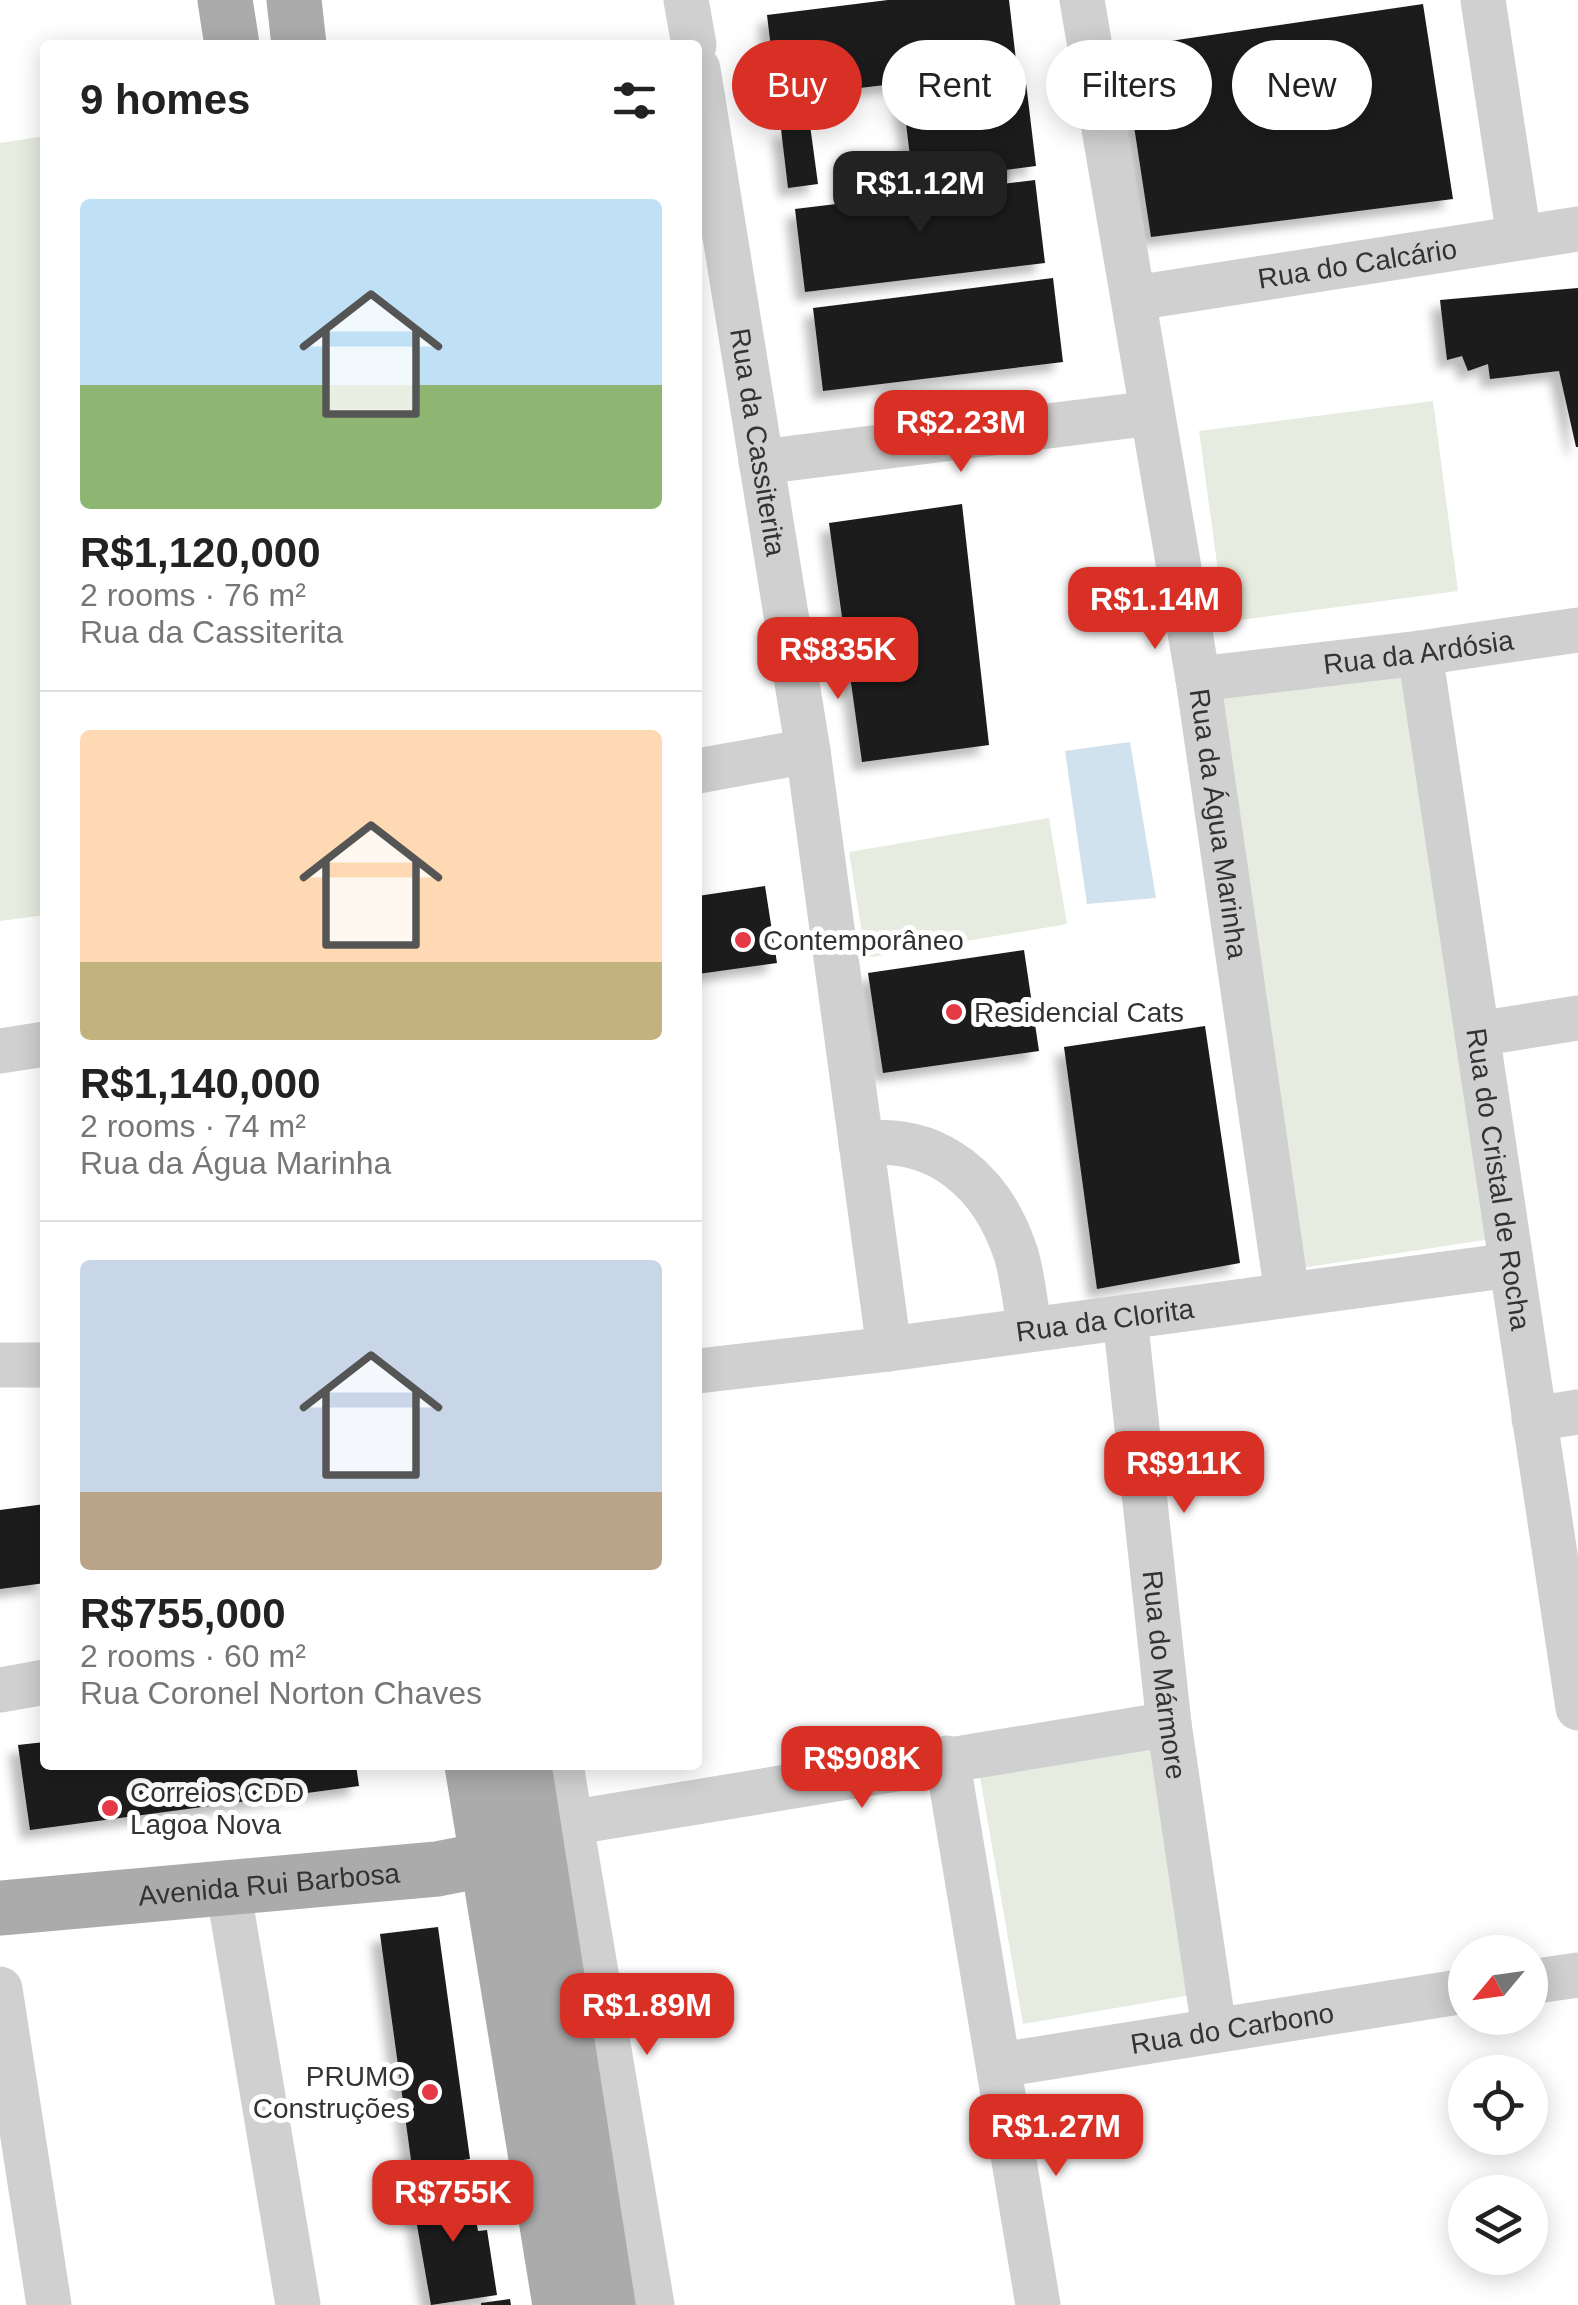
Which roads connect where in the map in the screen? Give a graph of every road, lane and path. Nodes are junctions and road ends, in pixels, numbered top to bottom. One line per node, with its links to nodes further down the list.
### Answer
1 (225, 0): 6 (main road)
2 (294, 0): 7 (main road)
3 (686, 0): 8 (street)
4 (1082, 0): 12 (street, Rua da Água Marinha)
5 (1483, 0): 11 (street)
6 (231, 40)
7 (298, 40)
8 (693, 40)
9 (702, 94): 14 (street, Rua da Cassiterita)
10 (1578, 229): 11 (street, Rua do Calcário)
11 (1520, 237): 12 (street, Rua do Calcário)
12 (1135, 298): 13 (street, Rua da Água Marinha)
13 (1152, 414): 14 (street); 17 (street, Rua da Água Marinha)
14 (760, 462): 18 (street, Rua da Cassiterita)
15 (1578, 630): 16 (street, Rua da Ardósia)
16 (1420, 653): 17 (street, Rua da Ardósia); 21 (street, Rua do Cristal de Rocha)
17 (1198, 679): 26 (street, Rua da Água Marinha)
18 (808, 751): 19 (street); 24 (street, Rua da Cassiterita)
19 (702, 770)
20 (1578, 1018): 21 (street)
21 (1477, 1034): 25 (street, Rua do Cristal de Rocha)
22 (40, 1045): 23 (street)
23 (0, 1051)
24 (862, 1144): 28 (street); 29 (street, Rua da Cassiterita)
25 (1511, 1265): 26 (street, Rua da Clorita); 33 (street, Rua do Cristal de Rocha)
26 (1287, 1294): 27 (street, Rua da Clorita)
27 (1124, 1317): 28 (street, Rua da Clorita); 37 (street, Rua do Mármore)
28 (1030, 1329): 29 (street, Rua da Clorita)
29 (890, 1349): 32 (street, Rua da Clorita)
30 (0, 1365): 31 (street)
31 (40, 1365)
32 (702, 1370)
33 (1556, 1416): 36 (street, Rua do Cristal de Rocha)
34 (40, 1683): 35 (street)
35 (0, 1690)
36 (1578, 1708)
37 (1169, 1724): 38 (street); 49 (street, Rua do Mármore)
38 (947, 1758): 42 (street); 50 (street)
39 (476, 1770): 42 (main road)
40 (524, 1770): 42 (main road)
41 (559, 1770): 42 (street)
42 (530, 1841): 43 (main road, Avenida Rui Barbosa); 53 (main road); 54 (main road); 55 (street)
43 (228, 1888): 44 (main road, Avenida Rui Barbosa); 52 (street)
44 (0, 1908)
45 (1578, 1976): 46 (street)
46 (1548, 1980)
47 (0, 1990): 51 (street)
48 (1448, 1993): 49 (street, Rua do Carbono)
49 (1214, 2029): 50 (street, Rua do Carbono)
50 (1000, 2065): 56 (street)
51 (49, 2305)
52 (298, 2305)
53 (560, 2305)
54 (608, 2305)
55 (652, 2305)
56 (1038, 2305)

